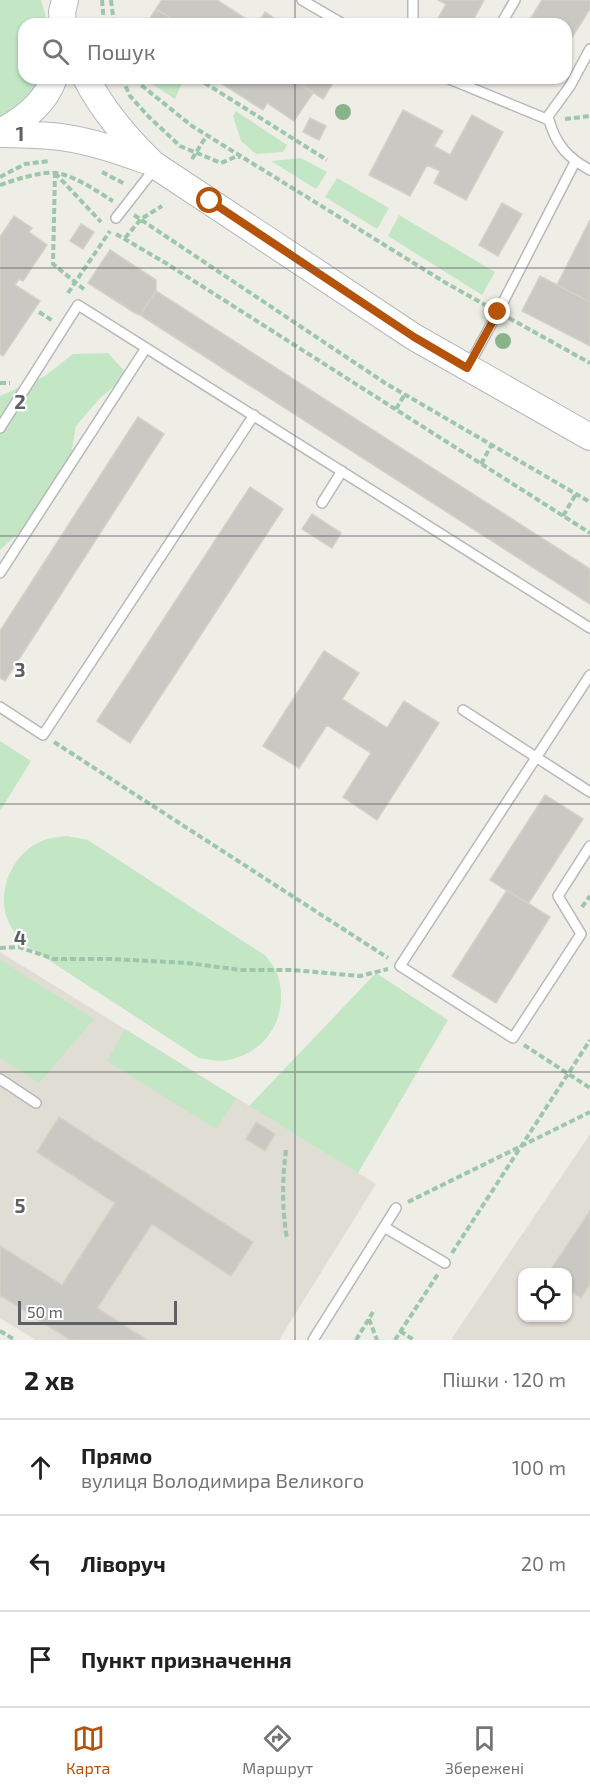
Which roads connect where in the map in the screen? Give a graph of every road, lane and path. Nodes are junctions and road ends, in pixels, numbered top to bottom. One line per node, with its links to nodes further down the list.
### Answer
1 (102, 0): 6 (path)
2 (111, 0): 7 (path)
3 (302, 0): 8 (lane)
4 (413, 0): 9 (lane)
5 (515, 0): 10 (lane)
6 (104, 18)
7 (114, 18)
8 (333, 18)
9 (413, 18)
10 (504, 18)
11 (590, 49): 12 (lane)
12 (572, 82)
13 (51, 84): 23 (main road)
14 (90, 84): 31 (main road)
15 (125, 84): 25 (path)
16 (140, 84): 24 (path)
17 (207, 84): 29 (path)
18 (471, 84): 22 (lane)
19 (571, 84): 22 (lane)
20 (590, 109): 21 (path)
21 (587, 116): 22 (path)
22 (548, 120): 30 (lane)
23 (0, 133): 31 (main road)
24 (207, 135): 25 (path); 26 (path)
25 (195, 153): 26 (path); 27 (path)
26 (243, 157): 44 (path)
27 (192, 159)
28 (57, 160): 35 (path)
29 (327, 160)
30 (575, 162): 33 (lane); 44 (lane)
31 (154, 165): 37 (lane); 47 (main road)
32 (95, 168): 37 (path)
33 (590, 170)
34 (55, 172): 36 (path); 39 (path); 42 (path); 43 (path)
35 (0, 177)
36 (0, 185)
37 (137, 190): 39 (lane)
38 (162, 206): 41 (path)
39 (123, 208): 40 (lane); 41 (path)
40 (116, 218)
41 (141, 219): 43 (path); 50 (path)
42 (102, 223)
43 (125, 238): 51 (path)
44 (498, 312): 46 (path); 47 (lane)
45 (146, 348): 52 (lane); 53 (lane); 63 (lane)
46 (590, 363)
47 (467, 368): 54 (main road)
48 (0, 383): 49 (path)
49 (11, 383)
50 (405, 394): 51 (path); 55 (path)
51 (396, 409): 56 (path)
52 (254, 415): 57 (lane); 68 (lane)
53 (0, 428)
54 (590, 436)
55 (492, 444): 56 (path); 58 (path)
56 (481, 464): 61 (path)
57 (342, 471): 60 (lane); 64 (lane)
58 (576, 494): 59 (path); 61 (path)
59 (590, 502)
60 (322, 503)
61 (563, 516): 62 (path)
62 (590, 533)
63 (0, 573)
64 (590, 628)
65 (590, 675): 69 (lane)
66 (0, 707): 68 (lane)
67 (462, 710): 69 (lane)
68 (43, 735): 73 (path)
69 (536, 758): 70 (lane); 73 (lane)
70 (590, 792)
71 (590, 846): 74 (lane)
72 (0, 948): 73 (path)
73 (400, 966): 74 (lane)
74 (513, 1038): 76 (path)
75 (590, 1040): 76 (path)
76 (568, 1073): 78 (path); 81 (path)
77 (0, 1079): 79 (lane)
78 (590, 1088)
79 (36, 1103)
80 (590, 1112): 81 (path)
81 (521, 1146): 83 (path); 86 (path)
82 (286, 1150): 85 (path)
83 (396, 1208): 84 (lane)
84 (384, 1227): 86 (lane); 92 (lane)
85 (287, 1239)
86 (445, 1263): 90 (path)
87 (373, 1312): 88 (path)
88 (369, 1319): 93 (path); 94 (path)
89 (0, 1330): 91 (path)
90 (400, 1331): 95 (path); 96 (path)
91 (15, 1340)
92 (313, 1340)
93 (356, 1340)
94 (377, 1340)
95 (395, 1340)
96 (414, 1340)

